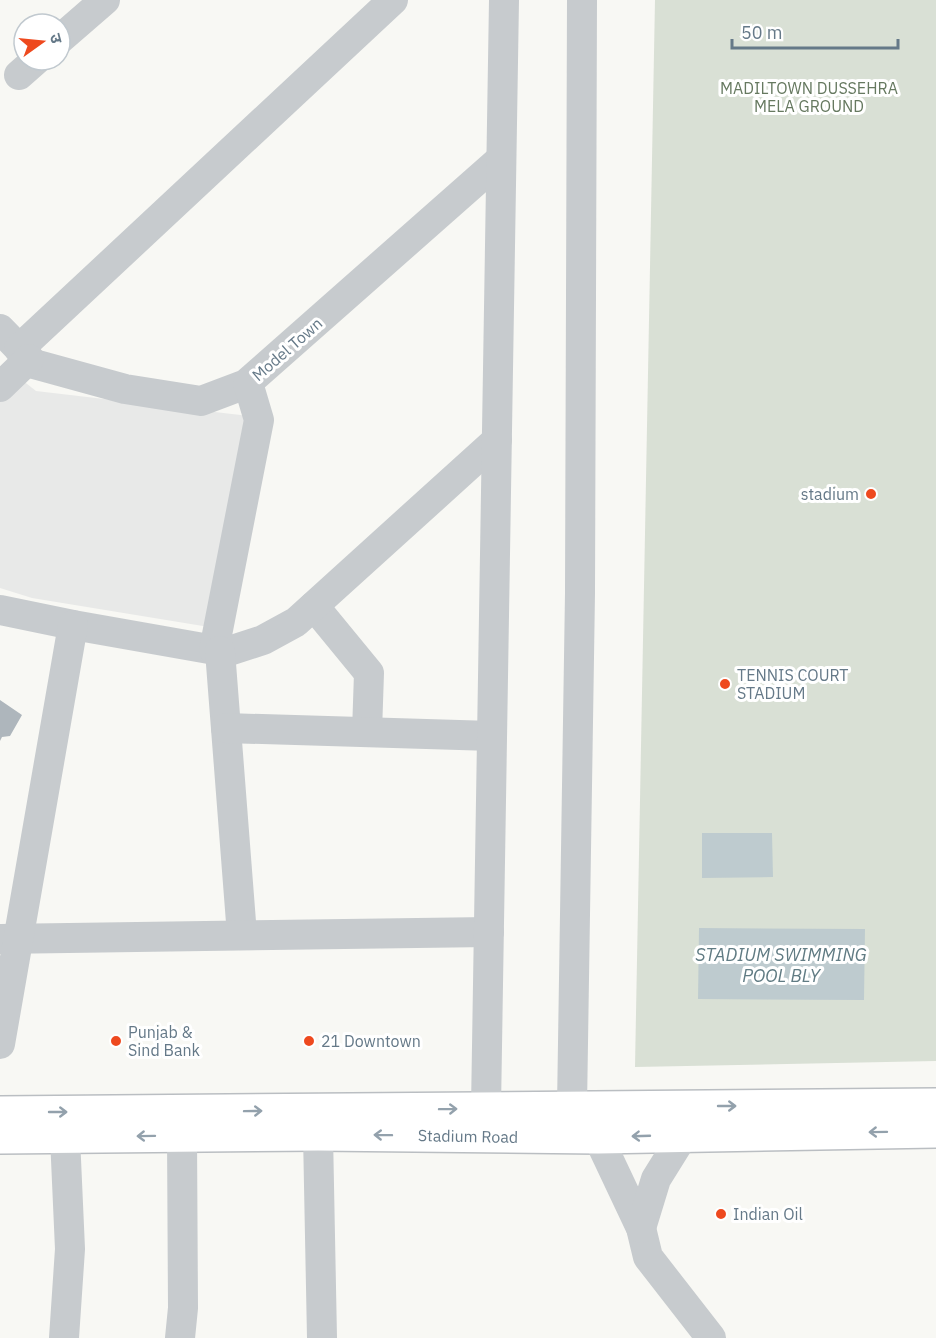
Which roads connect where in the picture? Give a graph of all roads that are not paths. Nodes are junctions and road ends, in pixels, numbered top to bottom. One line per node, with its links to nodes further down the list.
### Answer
1 (105, 0): 5 (street)
2 (393, 0): 7 (street)
3 (504, 0): 6 (street)
4 (582, 0): 26 (street)
5 (72, 29)
6 (501, 159): 8 (street, Model Town); 10 (street)
7 (16, 345): 8 (street, Model Town); 9 (street)
8 (248, 383): 14 (street)
9 (0, 387)
10 (497, 440): 11 (street); 17 (street)
11 (314, 606): 14 (street); 16 (street)
12 (0, 610): 13 (street)
13 (73, 625): 14 (street); 20 (street)
14 (217, 650): 15 (street)
15 (226, 728): 16 (street); 19 (street)
16 (367, 732): 17 (street)
17 (492, 735): 18 (street)
18 (489, 932): 19 (street); 23 (street)
19 (242, 936): 20 (street)
20 (9, 939): 21 (street)
21 (0, 1044)
22 (936, 1105): 25 (main road, Stadium Road, one-way to 22)
23 (486, 1108): 24 (main road, Stadium Road, one-way to 23); 26 (main road, Stadium Road)
24 (0, 1113)
25 (684, 1120): 26 (main road, Stadium Road); 27 (main road, Stadium Road, one-way to 25); 32 (street)
26 (586, 1122): 28 (main road, Stadium Road, one-way to 28); 32 (street)
27 (936, 1131)
28 (318, 1134): 29 (main road, Stadium Road); 35 (street)
29 (182, 1136): 31 (main road, Stadium Road, one-way to 31); 34 (street)
30 (0, 1137): 31 (main road, Stadium Road)
31 (65, 1137): 33 (street)
32 (641, 1228): 36 (street)
33 (64, 1338)
34 (180, 1338)
35 (322, 1338)
36 (711, 1338)

